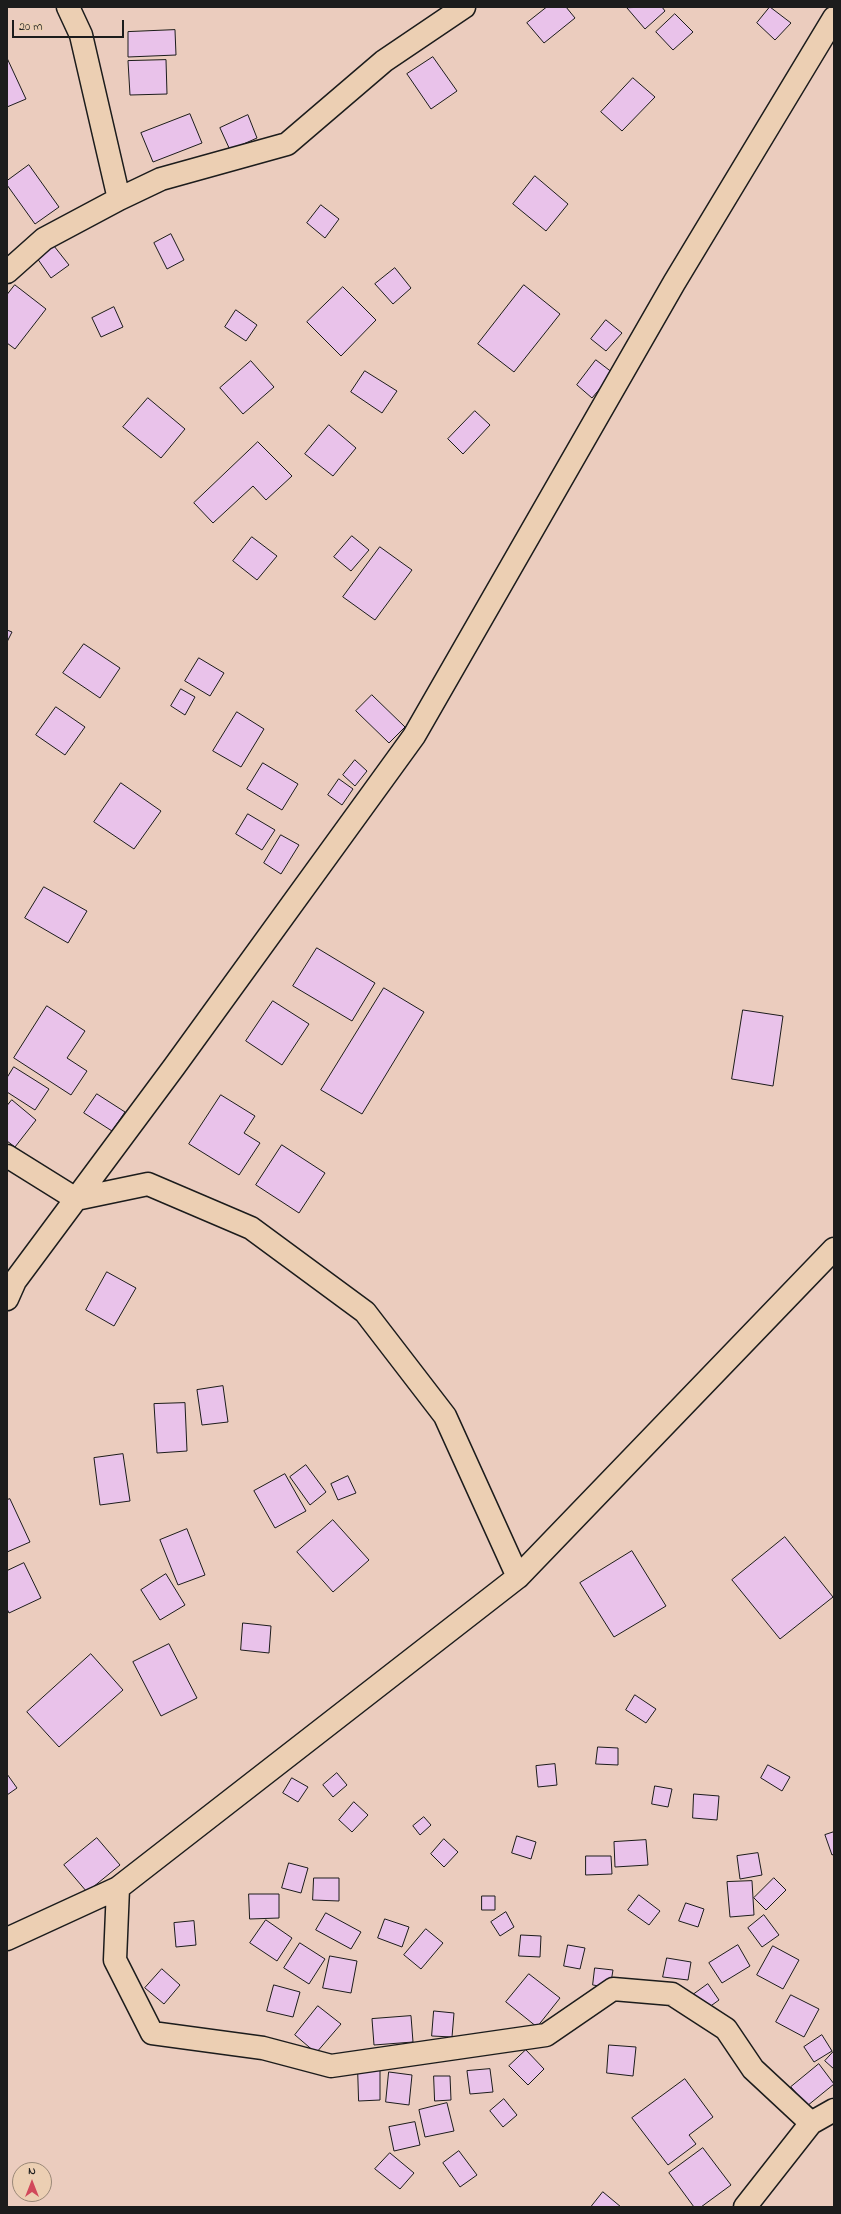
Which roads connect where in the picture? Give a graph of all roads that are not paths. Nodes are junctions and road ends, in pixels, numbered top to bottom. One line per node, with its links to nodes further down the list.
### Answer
1 (68, 7): 4 (street)
2 (464, 7): 4 (street)
3 (834, 18): 7 (street)
4 (119, 199): 5 (street)
5 (7, 272)
6 (7, 1156): 7 (street)
7 (76, 1199): 9 (street); 10 (street)
8 (834, 1249): 10 (street)
9 (7, 1299)
10 (518, 1578): 11 (street)
11 (118, 1888): 12 (street); 14 (street)
12 (7, 1939)
13 (834, 2110): 14 (street)
14 (811, 2122): 15 (street)
15 (745, 2207)

